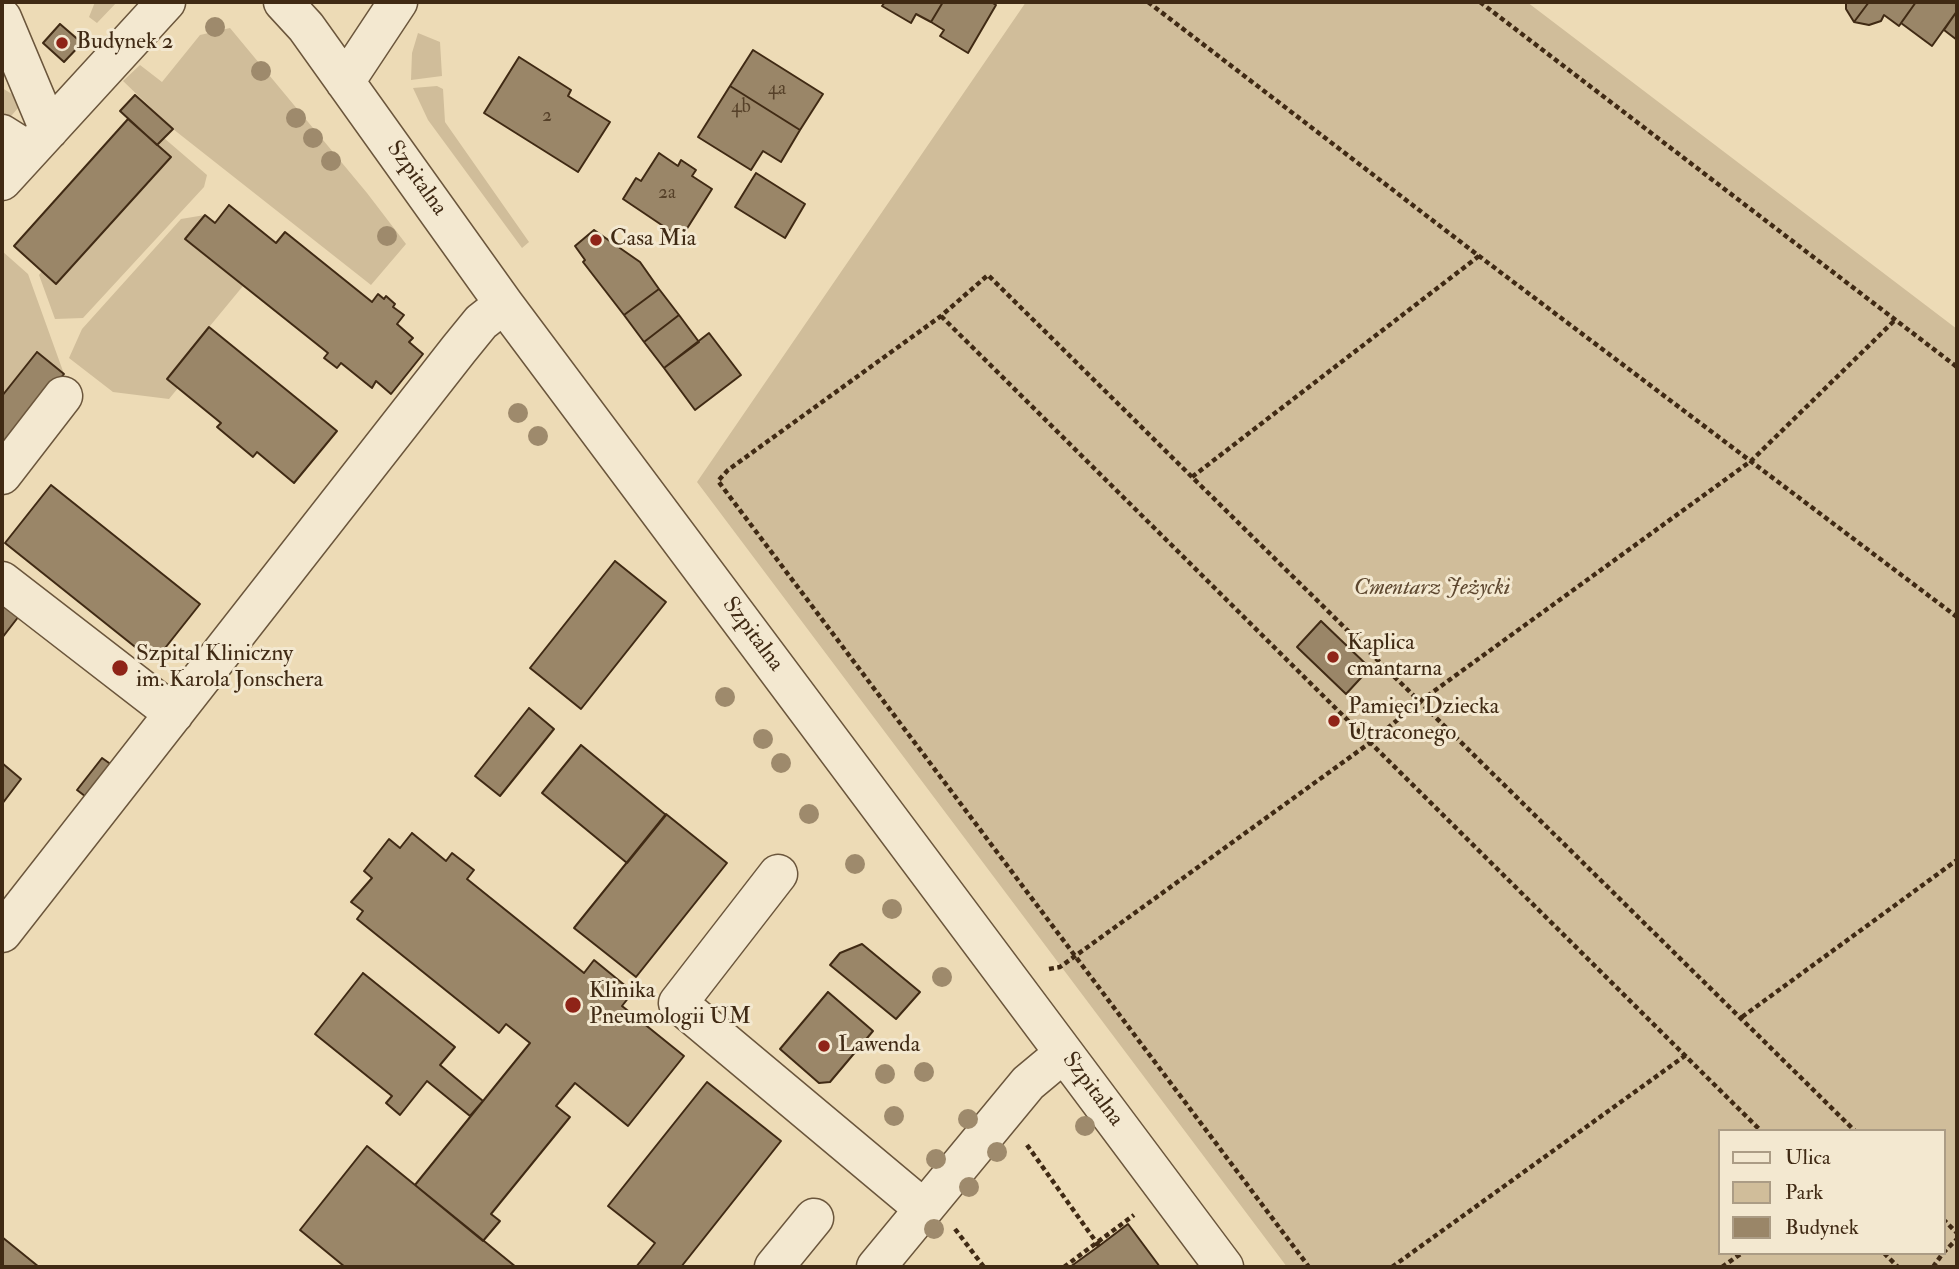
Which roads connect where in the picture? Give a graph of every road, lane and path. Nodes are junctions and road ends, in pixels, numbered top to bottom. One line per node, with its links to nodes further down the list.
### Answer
1 (166, 2): 8 (street)
2 (283, 2): 7 (street, Szpitalna)
3 (398, 2): 7 (street)
4 (1148, 2): 10 (path)
5 (1480, 2): 13 (path)
6 (2, 18): 8 (street)
7 (345, 82): 11 (street, Szpitalna)
8 (27, 138): 9 (street)
9 (2, 181)
10 (1479, 256): 16 (path); 18 (path)
11 (504, 304): 22 (street); 28 (street, Szpitalna)
12 (941, 316): 18 (path); 23 (path); 27 (path)
13 (1895, 320): 14 (path); 16 (path)
14 (1957, 368)
15 (63, 396): 17 (street)
16 (1751, 461): 20 (path); 21 (path)
17 (2, 475)
18 (1192, 477): 21 (path)
19 (2, 581): 22 (street)
20 (1957, 617)
21 (1419, 702): 23 (path); 29 (path)
22 (174, 714): 26 (street)
23 (1371, 742): 27 (path); 31 (path)
24 (1957, 860): 29 (path)
25 (778, 874): 37 (street)
26 (2, 933)
27 (1075, 956): 28 (path); 45 (path)
28 (1019, 991): 30 (street, Szpitalna)
29 (1742, 1017): 33 (path)
30 (1064, 1053): 37 (street); 44 (street, Szpitalna)
31 (1686, 1055): 32 (path); 46 (path)
32 (1759, 1129)
33 (1853, 1129)
34 (1024, 1142): 38 (path)
35 (1133, 1215): 38 (path)
36 (814, 1218): 40 (street)
37 (939, 1219): 41 (street); 42 (path)
38 (1098, 1244): 43 (path)
39 (1739, 1255): 47 (path)
40 (774, 1267)
41 (876, 1267)
42 (984, 1267)
43 (1063, 1267)
44 (1224, 1267)
45 (1309, 1267)
46 (1392, 1267)
47 (1722, 1267)

